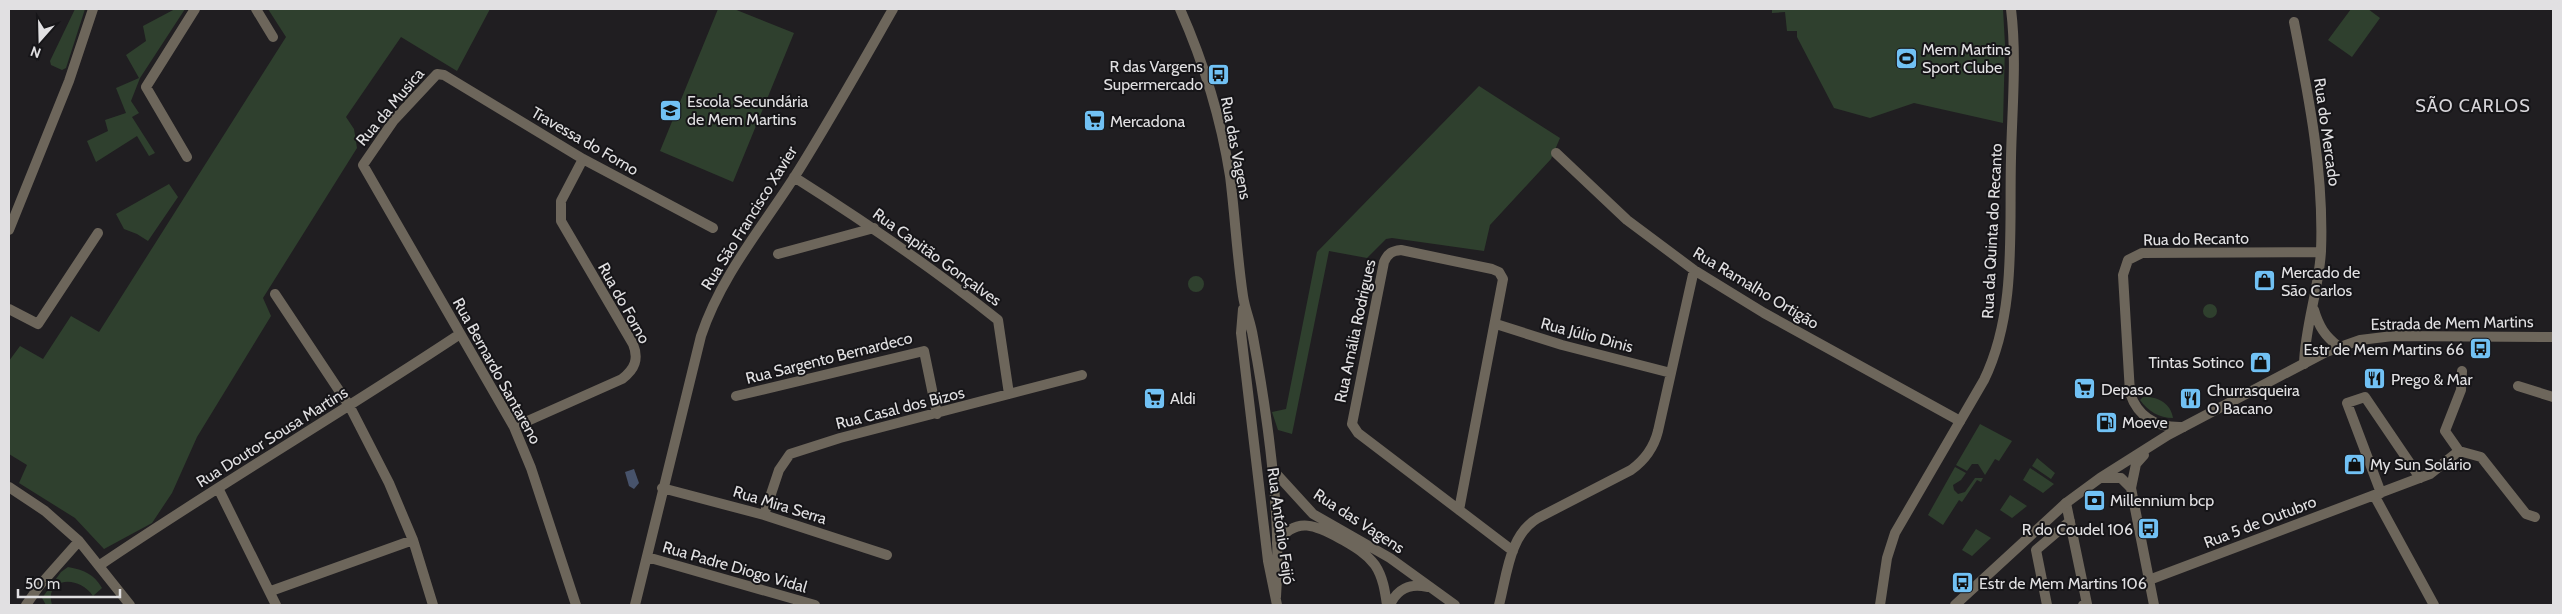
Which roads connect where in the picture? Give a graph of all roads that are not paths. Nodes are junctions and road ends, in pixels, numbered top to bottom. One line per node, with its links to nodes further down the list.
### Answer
1 (94, 9): 17 (street)
2 (194, 9): 11 (street)
3 (256, 9): 8 (street)
4 (893, 9): 14 (street, Rua São Francisco Xavier)
5 (1180, 9): 23 (street, Rua das Vagens)
6 (2011, 9): 40 (street, Rua da Quinta do Recanto)
7 (2294, 22): 19 (street, Rua do Mercado)
8 (273, 37)
9 (444, 76): 12 (street, Travessa do Forno); 13 (street, Rua da Musica)
10 (1556, 153): 21 (street, Rua Ramalho Ortigão)
11 (186, 157)
12 (583, 159): 15 (street, Travessa do Forno); 41 (street, Rua do Forno)
13 (362, 165): 27 (street, Rua Bernardo Santareno)
14 (794, 177): 16 (street, Rua Capitão Gonçalves); 51 (street, Rua São Francisco Xavier)
15 (713, 228)
16 (874, 228): 20 (street); 35 (street, Rua Capitão Gonçalves)
17 (9, 230)
18 (98, 233): 25 (street)
19 (2321, 252): 24 (street, Rua do Mercado); 42 (street, Rua do Recanto)
20 (778, 254)
21 (1694, 270): 32 (street); 40 (street, Rua Ramalho Ortigão)
22 (275, 294): 38 (street)
23 (1243, 298): 45 (street, Rua das Vagens); 46 (street, Rua das Vagens)
24 (2314, 307): 29 (street, Rua do Mercado); 30 (street, Rua do Mercado)
25 (9, 309)
26 (1496, 324): 32 (street, Rua Júlio Dinis); 55 (street, Rua Amália Rodrigues); 55 (street, Rua Amália Rodrigues)
27 (460, 334): 38 (street, Rua Doutor Sousa Martins); 41 (street, Rua Bernardo Santareno)
28 (2553, 337): 29 (street, Estrada de Mem Martins)
29 (2339, 347): 30 (street, Estrada de Mem Martins)
30 (2304, 364): 42 (street, Estrada de Mem Martins)
31 (2462, 371): 44 (street)
32 (1671, 373): 62 (street)
33 (1082, 376): 35 (street, Rua Casal dos Bizos)
34 (2518, 386): 37 (street)
35 (1009, 394): 39 (street, Rua Casal dos Bizos)
36 (736, 396): 39 (street, Rua Sargento Bernardeco)
37 (2549, 396)
38 (350, 407): 50 (street, Rua Doutor Sousa Martins); 59 (street)
39 (937, 414): 56 (street, Rua Casal dos Bizos)
40 (1960, 421): 70 (street, Rua da Quinta do Recanto)
41 (514, 427): 75 (street, Rua Bernardo Santareno)
42 (2184, 427): 43 (street, Estrada de Mem Martins)
43 (2156, 444): 48 (street, Estrada de Mem Martins); 52 (street)
44 (2459, 451): 47 (street, Rua 5 de Outubro); 57 (street)
45 (1257, 459): 69 (street, Rua António Feijó)
46 (1272, 469): 61 (street, Rua António Feijó); 68 (street, Rua das Vagens)
47 (2425, 476): 53 (street, Rua 5 de Outubro); 53 (street)
48 (2100, 478): 52 (street); 54 (street, Estrada de Mem Martins)
49 (9, 487): 60 (street)
50 (218, 488): 65 (street, Rua Doutor Sousa Martins); 67 (street)
51 (662, 488): 56 (street, Rua Mira Serra); 64 (street, Rua São Francisco Xavier)
52 (2131, 488): 66 (street)
53 (2377, 494): 66 (street, Rua 5 de Outubro); 85 (street)
54 (2066, 503): 58 (street); 81 (street, Estrada de Mem Martins)
55 (1459, 510): 62 (street, Rua Amália Rodrigues)
56 (764, 516): 63 (street, Rua Mira Serra)
57 (2535, 517)
58 (2070, 521): 82 (street); 83 (street)
59 (413, 540): 67 (street); 74 (street)
60 (79, 541): 65 (street); 71 (street)
61 (1277, 543): 69 (street, Rua António Feijó); 78 (street, Rua das Vagens)
62 (1513, 551): 80 (street)
63 (887, 555)
64 (647, 557): 76 (street, Rua São Francisco Xavier); 77 (street, Rua Padre Diogo Vidal)
65 (100, 566): 72 (street)
66 (2149, 580): 84 (street)
67 (271, 591): 73 (street)
68 (1434, 591): 78 (street); 79 (street, Rua das Vagens)
69 (1276, 601)
70 (1880, 604)
71 (26, 605)
72 (130, 605)
73 (276, 605)
74 (433, 605)
75 (576, 605)
76 (635, 605)
77 (815, 605)
78 (1388, 605)
79 (1454, 605)
80 (1498, 605)
81 (1955, 605)
82 (2047, 605)
83 (2083, 605)
84 (2154, 605)
85 (2434, 605)

